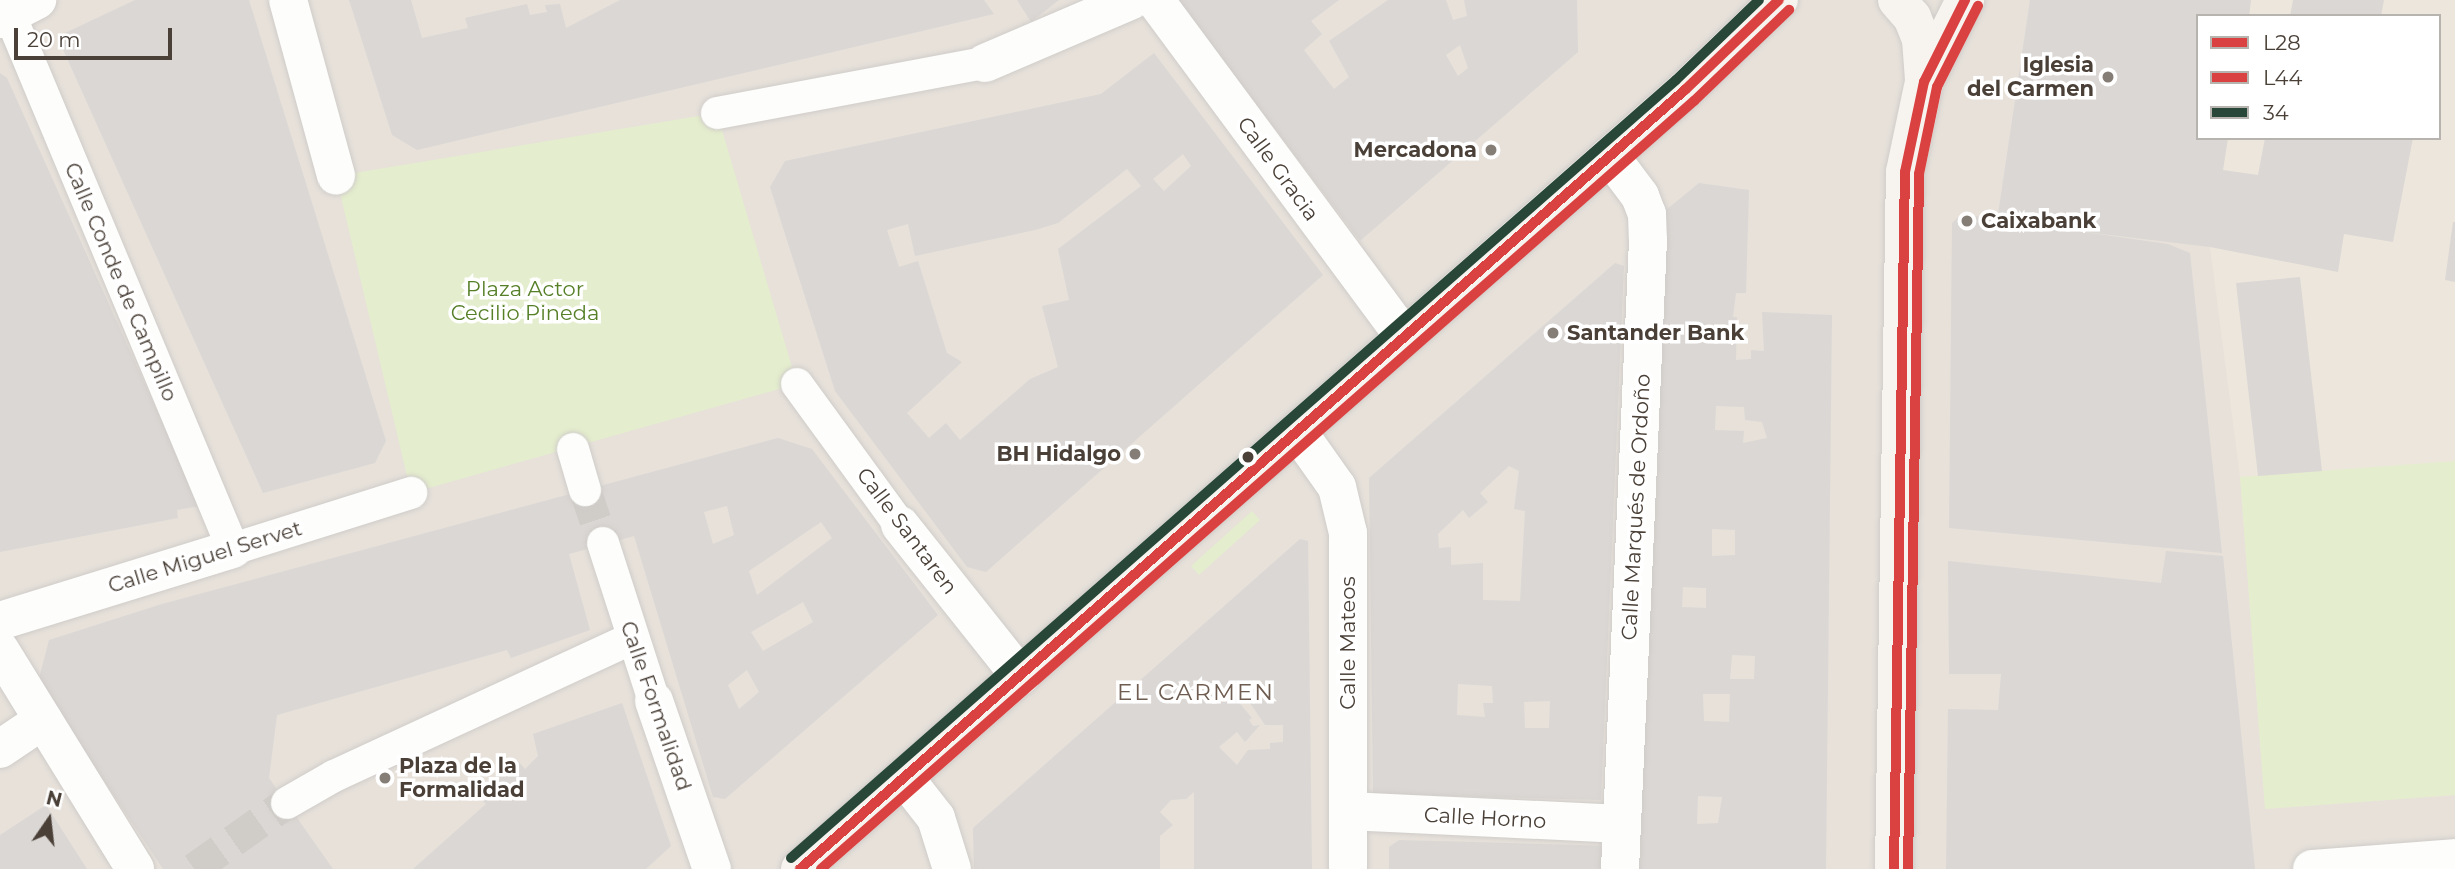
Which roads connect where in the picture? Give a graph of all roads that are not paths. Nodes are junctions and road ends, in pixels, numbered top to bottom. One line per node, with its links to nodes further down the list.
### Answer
1 (288, 0): 12 (street)
2 (1132, 0): 8 (street)
3 (1155, 0): 13 (street, Calle Gracia)
4 (1779, 0): 11 (main road)
5 (1897, 0): 9 (main road)
6 (1965, 0): 9 (main road)
7 (16, 11): 21 (street, Calle Conde de Campillo)
8 (985, 62): 10 (street)
9 (1924, 82): 40 (main road)
10 (717, 113)
11 (1610, 156): 13 (main road); 32 (street, Calle Marqués de Ordoño)
12 (336, 176)
13 (1404, 337): 15 (main road)
14 (797, 384): 19 (street, Calle Santaren)
15 (1298, 432): 25 (main road); 31 (street, Calle Mateos)
16 (573, 449): 17 (street)
17 (585, 490)
18 (411, 493): 21 (street, Calle Miguel Servet)
19 (900, 525): 25 (street, Calle Santaren)
20 (603, 543): 23 (street, Calle Formalidad)
21 (233, 549): 22 (street, Calle Miguel Servet)
22 (0, 621)
23 (633, 638): 26 (street, Calle Formalidad); 30 (street)
24 (0, 650): 27 (street)
25 (1020, 676): 29 (main road)
26 (654, 701): 35 (street, Calle Formalidad)
27 (43, 720): 28 (street); 34 (street)
28 (0, 749)
29 (904, 778): 36 (main road); 37 (street)
30 (287, 803)
31 (1348, 811): 32 (street, Calle Horno); 38 (street, Calle Mateos)
32 (1622, 824): 39 (street, Calle Marqués de Ordoño)
33 (2455, 858): 41 (street)
34 (135, 869)
35 (712, 869)
36 (800, 869)
37 (952, 869)
38 (1348, 869)
39 (1620, 869)
40 (1894, 869)
41 (2312, 869)

